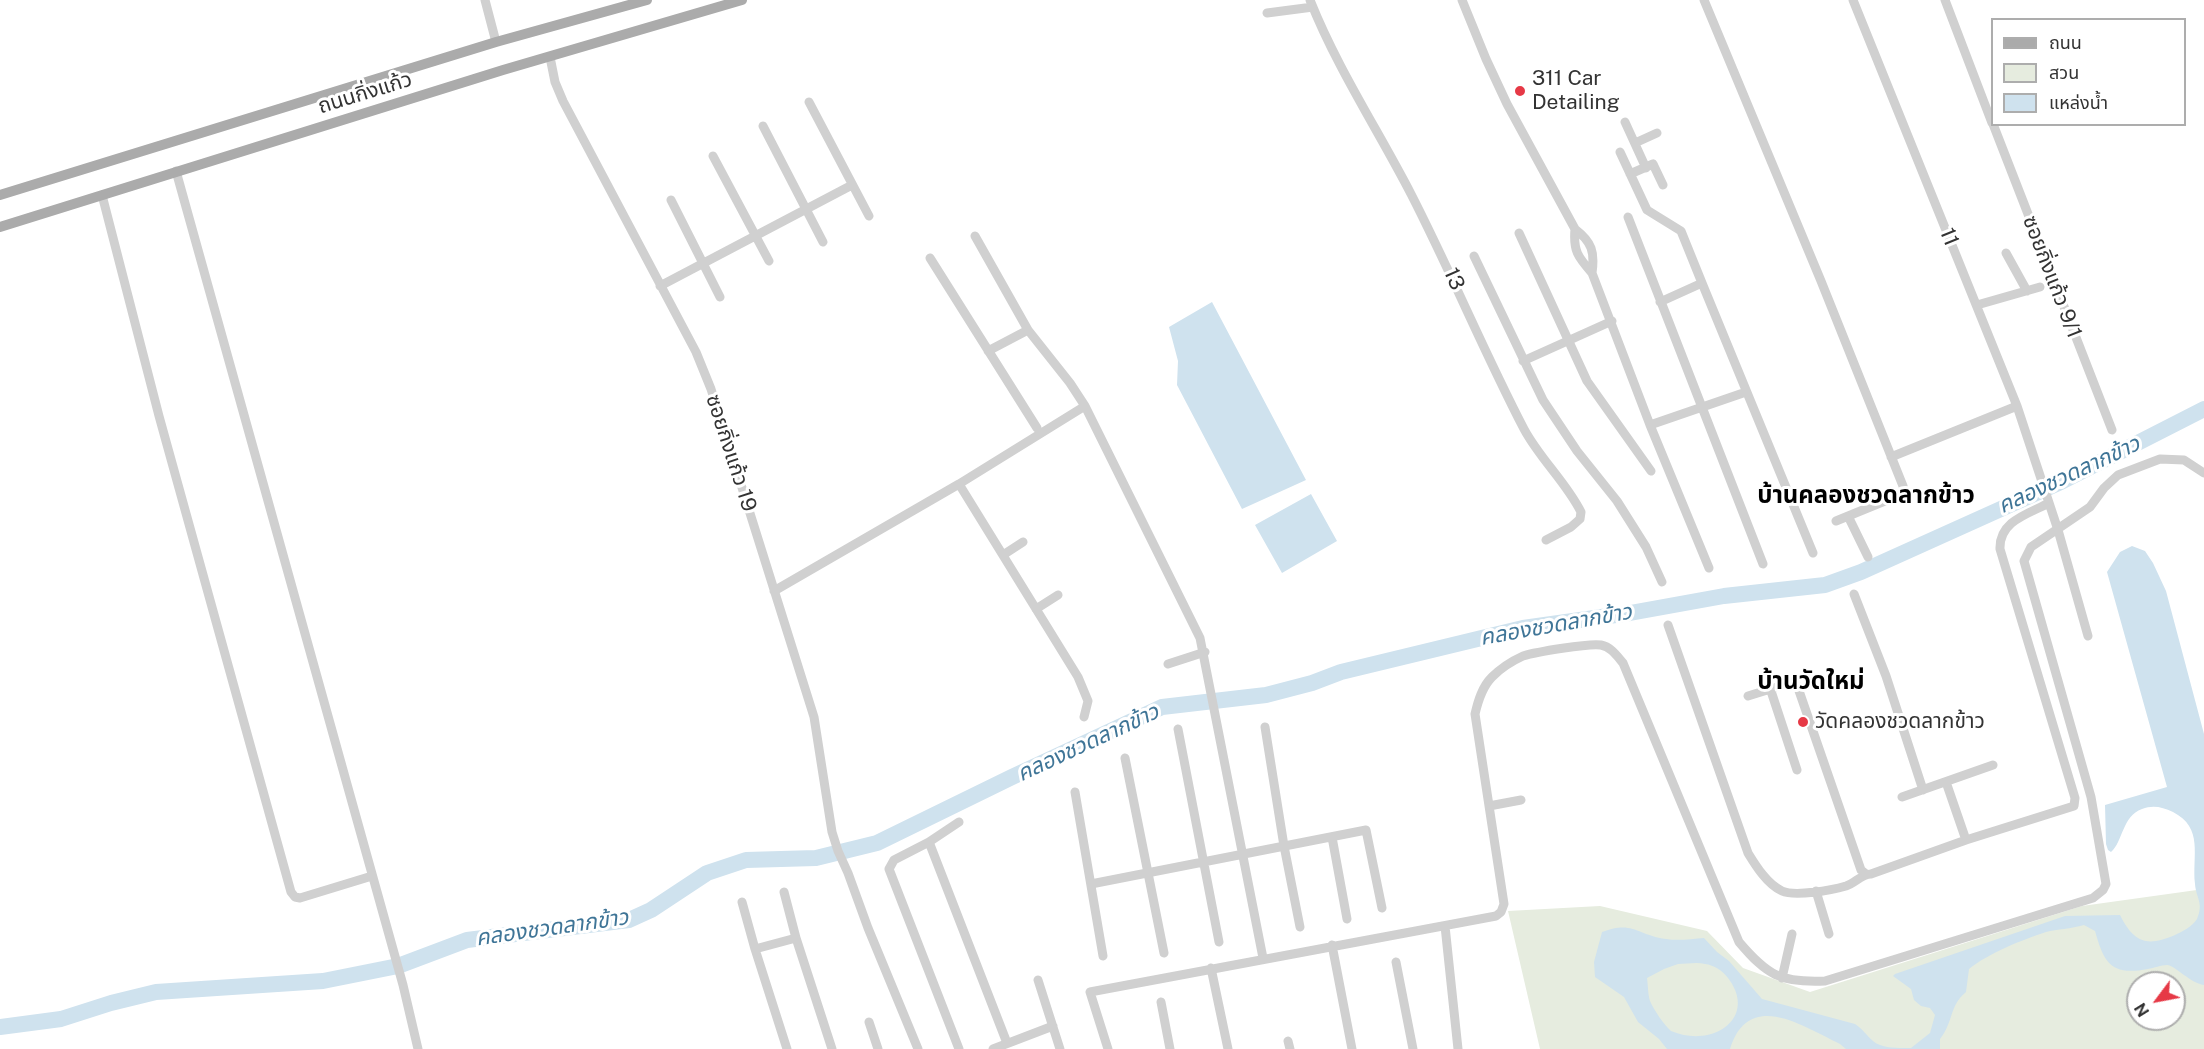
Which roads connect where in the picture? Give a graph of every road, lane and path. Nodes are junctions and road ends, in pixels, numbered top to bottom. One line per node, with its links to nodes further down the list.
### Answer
1 (485, 0): 10 (street)
2 (648, 0): 10 (main road, ถนนกิ่งแก้ว)
3 (742, 0): 11 (main road, ถนนกิ่งแก้ว)
4 (1462, 0): 33 (street)
5 (1704, 0): 63 (street)
6 (1853, 0): 50 (street, 11)
7 (1945, 0): 13 (street, ซอยกิ่งแก้ว 9/1)
8 (1311, 3): 9 (street); 71 (street, 13)
9 (1267, 13)
10 (496, 42): 26 (main road, ถนนกิ่งแก้ว)
11 (550, 57): 22 (main road, ถนนกิ่งแก้ว); 45 (street, ซอยกิ่งแก้ว 19)
12 (809, 102): 24 (street)
13 (1991, 119)
14 (1625, 122): 18 (street)
15 (763, 126): 29 (street)
16 (1994, 126): 62 (street, ซอยกิ่งแก้ว 9/1)
17 (1657, 133): 18 (street)
18 (1635, 143): 21 (street)
19 (1620, 152): 23 (street)
20 (713, 156): 35 (street)
21 (1646, 168): 23 (street); 25 (street)
22 (176, 171): 27 (main road, ถนนกิ่งแก้ว); 110 (street)
23 (1630, 174): 44 (street)
24 (852, 185): 29 (street); 30 (street)
25 (1663, 185)
26 (0, 195)
27 (102, 195): 32 (main road, ถนนกิ่งแก้ว); 110 (street)
28 (671, 200): 42 (street)
29 (806, 209): 35 (street); 37 (street)
30 (869, 216)
31 (1628, 217): 49 (street)
32 (0, 227)
33 (1575, 229): 43 (street); 43 (street)
34 (1519, 233): 53 (street)
35 (756, 235): 41 (street); 42 (street)
36 (975, 236): 52 (street)
37 (823, 242)
38 (2006, 253): 47 (street)
39 (1474, 256): 55 (street)
40 (930, 258): 54 (street)
41 (769, 261)
42 (703, 263): 45 (street); 48 (street)
43 (1592, 273): 51 (street)
44 (1702, 283): 49 (street); 56 (street)
45 (660, 286): 79 (street, ซอยกิ่งแก้ว 19)
46 (2040, 287): 47 (street)
47 (2027, 291): 50 (street)
48 (720, 297)
49 (1660, 302): 59 (street)
50 (1977, 305): 58 (street, 11)
51 (1612, 321): 53 (street); 60 (street)
52 (1028, 330): 54 (street); 57 (street)
53 (1567, 340): 55 (street); 64 (street)
54 (988, 351): 61 (street)
55 (1523, 361): 78 (street)
56 (1746, 392): 59 (street); 73 (street)
57 (1085, 406): 66 (street); 85 (street)
58 (2017, 406): 63 (street); 67 (street, 11)
59 (1701, 408): 60 (street); 76 (street)
60 (1650, 425): 77 (street)
61 (1037, 428)
62 (2112, 430)
63 (1891, 457): 68 (street)
64 (1651, 471)
65 (2204, 473): 70 (street)
66 (959, 484): 74 (street); 79 (street)
67 (2048, 499): 70 (street, 11); 103 (street)
68 (1848, 516): 69 (street); 75 (street)
69 (1836, 521)
70 (2058, 530): 84 (street, 11); 130 (street)
71 (1546, 540)
72 (1023, 542): 74 (street)
73 (1813, 554)
74 (1003, 555): 82 (street)
75 (1868, 557)
76 (1763, 564)
77 (1709, 568)
78 (1662, 582)
79 (774, 591): 140 (street, ซอยกิ่งแก้ว 19)
80 (1854, 594): 96 (street)
81 (1058, 595): 82 (street)
82 (1036, 609): 89 (street)
83 (1668, 625): 112 (street)
84 (2088, 636)
85 (1205, 652): 86 (street); 106 (street)
86 (1168, 664)
87 (1770, 688): 88 (street); 94 (street); 109 (street)
88 (1748, 696)
89 (1084, 717)
90 (1265, 727): 105 (street)
91 (1179, 729): 107 (street)
92 (1125, 758): 108 (street)
93 (1993, 765): 95 (street)
94 (1797, 771)
95 (1946, 782): 96 (street); 103 (street)
96 (1923, 790): 98 (street)
97 (1075, 792): 111 (street)
98 (1902, 797)
99 (1521, 800): 100 (street)
100 (1489, 806): 117 (street); 130 (street)
101 (959, 822): 104 (street)
102 (1332, 837): 105 (street); 115 (street); 116 (street)
103 (1966, 840): 109 (street)
104 (929, 843): 135 (street); 141 (street)
105 (1284, 846): 106 (street); 118 (street)
106 (1243, 854): 107 (street); 127 (street)
107 (1204, 862): 108 (street); 122 (street)
108 (1148, 873): 111 (street); 125 (street)
109 (1866, 874): 112 (street)
110 (372, 876): 136 (street)
111 (1091, 884): 126 (street)
112 (1816, 891): 120 (street)
113 (784, 892): 121 (street)
114 (742, 902): 124 (street)
115 (1382, 908)
116 (1347, 919)
117 (1445, 926): 123 (street); 149 (street)
118 (1300, 927)
119 (1792, 934): 130 (street)
120 (1830, 934)
121 (796, 938): 124 (street); 138 (street)
122 (1219, 942)
123 (1332, 945): 127 (street); 147 (street)
124 (754, 949): 137 (street)
125 (1164, 953)
126 (1103, 956)
127 (1263, 958): 129 (street)
128 (1396, 962): 148 (street)
129 (1211, 968): 144 (street); 146 (street)
130 (1782, 978)
131 (1038, 980): 134 (street)
132 (1161, 1002): 145 (street)
133 (869, 1022): 139 (street)
134 (1053, 1026): 135 (street); 143 (street)
135 (1012, 1045): 142 (street)
136 (418, 1049)
137 (787, 1049)
138 (832, 1049)
139 (878, 1049)
140 (918, 1049)
141 (960, 1049)
142 (993, 1049)
143 (1060, 1049)
144 (1108, 1049)
145 (1170, 1049)
146 (1228, 1049)
147 (1352, 1049)
148 (1413, 1049)
149 (1458, 1049)

